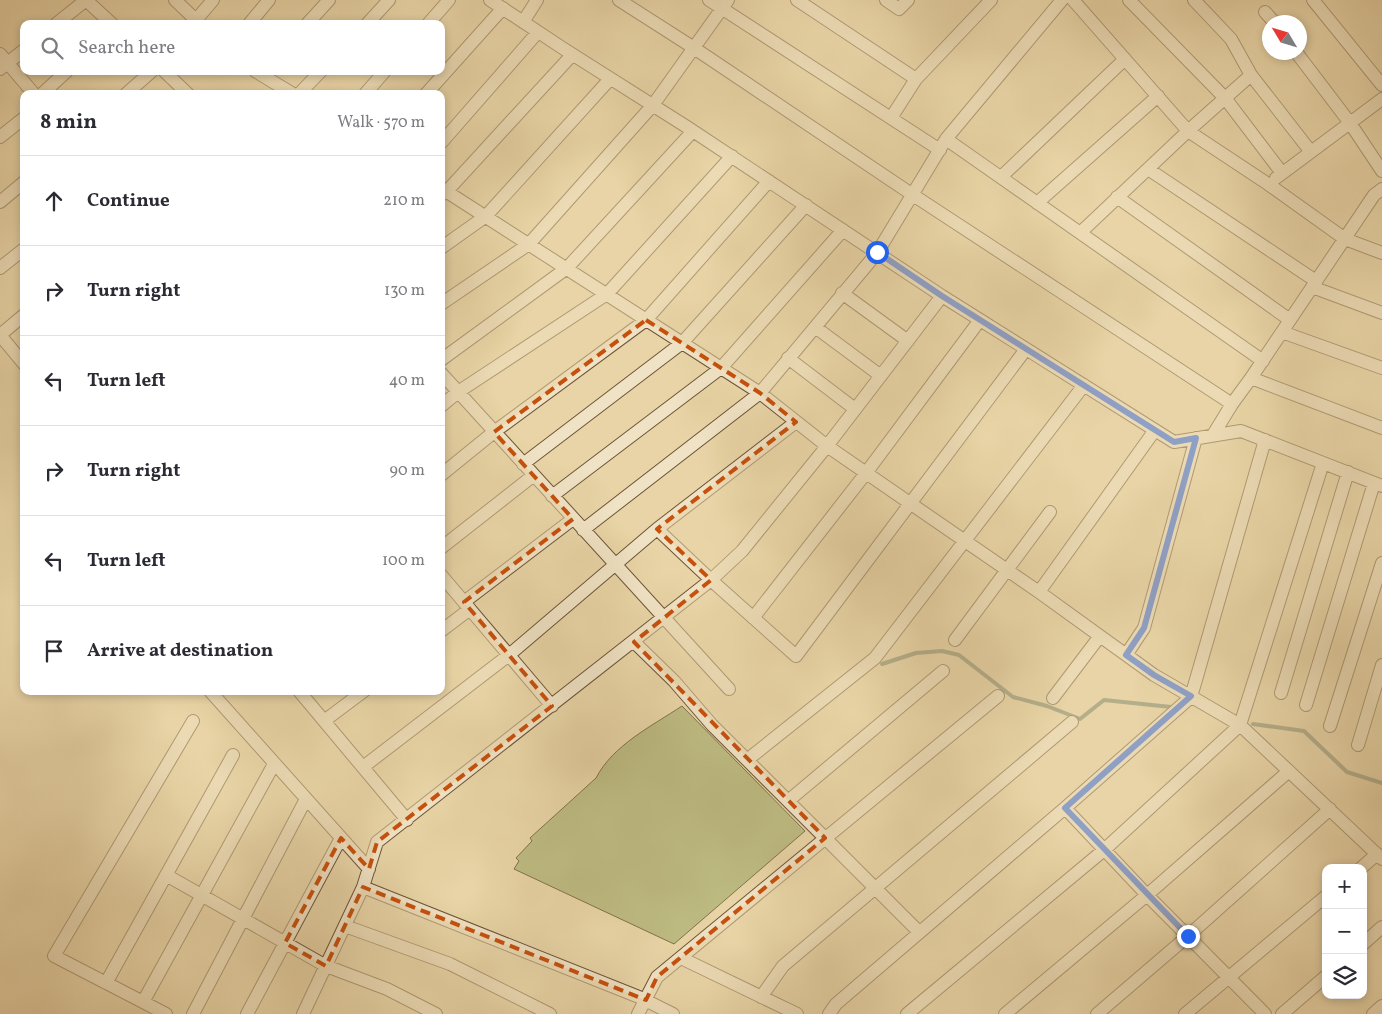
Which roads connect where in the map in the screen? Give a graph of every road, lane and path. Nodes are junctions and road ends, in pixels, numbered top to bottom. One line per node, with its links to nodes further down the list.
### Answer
1 (86, 0): 25 (street); 26 (street)
2 (175, 0): 27 (street)
3 (213, 0): 28 (street)
4 (270, 0): 29 (street)
5 (329, 0): 30 (street)
6 (389, 0): 31 (street)
7 (450, 0): 32 (street)
8 (490, 0): 22 (street)
9 (537, 0): 33 (street)
10 (619, 0): 35 (street)
11 (709, 0): 21 (street)
12 (797, 0): 51 (street)
13 (886, 0): 14 (street)
14 (908, 0)
15 (991, 0): 51 (street)
16 (1062, 0): 72 (street)
17 (1073, 0): 38 (street)
18 (1130, 0): 62 (street)
19 (1194, 0): 49 (street)
20 (1314, 0): 52 (street)
21 (725, 4): 35 (street); 65 (street)
22 (503, 8): 33 (street); 41 (street)
23 (1265, 12): 24 (street)
24 (1268, 15)
25 (61, 20)
26 (108, 20)
27 (196, 20)
28 (199, 20)
29 (252, 20)
30 (311, 20)
31 (371, 20)
32 (432, 20)
33 (522, 22): 34 (street)
34 (538, 32): 37 (street); 71 (street)
35 (694, 48): 64 (street); 85 (street)
36 (20, 52): 40 (street)
37 (572, 54): 50 (street); 82 (street)
38 (1125, 59): 61 (street); 78 (street)
39 (1302, 60): 67 (street)
40 (2, 62): 53 (street)
41 (445, 73)
42 (63, 75): 54 (street)
43 (147, 75): 55 (street)
44 (168, 75): 56 (street)
45 (262, 75): 57 (street)
46 (317, 75): 58 (street)
47 (381, 75): 59 (street)
48 (443, 75): 60 (street)
49 (1251, 75): 62 (street); 73 (street)
50 (610, 79): 64 (street); 90 (street)
51 (916, 79): 65 (street)
52 (1382, 85)
53 (30, 90)
54 (46, 90)
55 (131, 90)
56 (184, 90)
57 (276, 90)
58 (303, 90)
59 (368, 90)
60 (430, 90)
61 (1158, 96): 69 (street); 88 (street)
62 (1225, 98): 69 (street); 77 (street)
63 (1382, 99): 67 (street)
64 (653, 105): 68 (street); 94 (street)
65 (891, 118): 72 (street)
66 (20, 121): 70 (street)
67 (1350, 123): 73 (street); 76 (street)
68 (693, 131): 74 (street); 100 (street)
69 (1188, 131): 75 (street); 80 (street)
70 (0, 137)
71 (445, 138)
72 (943, 145): 78 (street); 85 (street)
73 (1311, 152): 77 (street)
74 (732, 156): 79 (street); 102 (street)
75 (1148, 169): 86 (street); 101 (street)
76 (1382, 171)
77 (1282, 173): 80 (street)
78 (1000, 177): 88 (street)
79 (769, 181): 89 (street); 108 (street)
80 (1268, 184): 93 (street)
81 (20, 185): 87 (street)
82 (445, 189)
83 (445, 192): 90 (street)
84 (1379, 194): 93 (street)
85 (913, 195): 97 (street); 130 (street)
86 (1117, 197): 92 (street); 110 (street)
87 (0, 202)
88 (1037, 203): 92 (street)
89 (806, 206): 91 (street); 115 (street)
90 (486, 216): 94 (street); 95 (street)
91 (843, 230): 97 (street); 121 (street)
92 (1080, 233): 120 (street)
93 (1345, 239): 98 (street); 101 (street)
94 (529, 244): 100 (street); 105 (street)
95 (445, 245)
96 (20, 252): 99 (street)
97 (877, 252): 103 (street); 104 (street)
98 (1382, 253)
99 (0, 268)
100 (567, 268): 102 (street); 117 (street)
101 (1314, 284): 106 (street); 110 (street)
102 (607, 294): 108 (street); 127 (street)
103 (842, 294): 111 (street); 114 (street)
104 (942, 296): 109 (street); 114 (street)
105 (445, 301)
106 (1382, 313)
107 (20, 318): 113 (street)
108 (646, 320): 115 (street); 135 (street)
109 (980, 320): 116 (street); 144 (street)
110 (1290, 320): 112 (street)
111 (815, 327): 118 (street); 123 (street)
112 (1282, 332): 120 (street); 122 (street)
113 (0, 335): 119 (street)
114 (908, 341): 123 (street)
115 (682, 343): 121 (street); 141 (street)
116 (1026, 349): 126 (street); 148 (street)
117 (445, 357)
118 (788, 358): 128 (street); 131 (street)
119 (20, 359)
120 (1263, 361): 125 (street)
121 (721, 368): 128 (street); 147 (street)
122 (1382, 368)
123 (881, 376): 131 (street)
124 (445, 377): 127 (street)
125 (1251, 378): 130 (street); 133 (street)
126 (1084, 385): 134 (street); 153 (street)
127 (458, 392): 129 (street); 135 (street)
128 (760, 393): 132 (street); 152 (street)
129 (445, 403)
130 (1232, 404): 136 (street)
131 (855, 410): 139 (street)
132 (796, 422): 139 (street); 151 (street)
133 (1382, 428)
134 (1155, 430): 137 (street); 160 (street)
135 (494, 432): 141 (street); 142 (street)
136 (1213, 434): 137 (street); 138 (street)
137 (1196, 438): 168 (street)
138 (1265, 440): 140 (street); 178 (street)
139 (827, 446): 144 (street); 159 (street)
140 (1323, 463): 143 (street); 185 (street)
141 (523, 464): 145 (street)
142 (445, 472)
143 (1348, 472): 146 (street); 173 (street)
144 (866, 473): 148 (street); 163 (street)
145 (534, 475): 147 (street); 154 (street)
146 (1378, 484): 180 (street)
147 (552, 496): 150 (street)
148 (911, 504): 153 (street); 163 (street)
149 (1050, 512): 157 (street)
150 (573, 519): 152 (street); 161 (street)
151 (657, 529): 156 (street); 159 (street)
152 (583, 530): 156 (street)
153 (965, 541): 157 (street); 189 (street)
154 (445, 545)
155 (1382, 563): 186 (street)
156 (615, 565): 162 (street); 169 (street)
157 (1007, 570): 160 (street); 166 (street)
158 (445, 580): 161 (street)
159 (711, 580): 162 (street); 163 (street)
160 (1038, 592): 165 (street)
161 (467, 606): 164 (street); 169 (street)
162 (664, 618): 167 (street); 172 (street)
163 (753, 618)
164 (445, 627)
165 (1100, 636): 168 (street); 179 (street)
166 (955, 640)
167 (634, 642): 181 (street); 189 (street)
168 (1126, 655): 178 (street)
169 (509, 656): 181 (street); 191 (street)
170 (1382, 665): 187 (street)
171 (943, 671): 194 (street)
172 (729, 689)
173 (1281, 692)
174 (214, 695): 190 (street)
175 (302, 695): 183 (street)
176 (359, 695): 183 (street)
177 (998, 696): 199 (street)
178 (1191, 696): 185 (street); 195 (street)
179 (1053, 698)
180 (1306, 705)
181 (552, 706): 197 (street)
182 (193, 721): 221 (street)
183 (324, 721): 191 (street)
184 (1072, 722): 206 (street)
185 (1240, 725): 192 (street); 200 (street)
186 (1330, 726)
187 (1358, 745)
188 (233, 756): 204 (street)
189 (747, 760): 194 (street)
190 (274, 764): 193 (street); 208 (street)
191 (363, 767): 197 (street)
192 (1289, 771): 196 (street); 207 (street)
193 (306, 799): 198 (street); 210 (street)
194 (788, 801): 199 (street)
195 (1065, 808): 200 (street); 213 (street)
196 (1330, 809): 201 (street); 214 (street)
197 (407, 820): 203 (street)
198 (341, 838): 203 (street); 216 (street)
199 (825, 838): 206 (street); 217 (street)
200 (1104, 850): 207 (street); 236 (street)
201 (1380, 857): 202 (street)
202 (1367, 865)
203 (369, 869): 205 (street)
204 (166, 875): 208 (street); 221 (street)
205 (363, 886): 211 (street); 223 (street)
206 (875, 889): 213 (street); 222 (street)
207 (1147, 895): 214 (street); 237 (street)
208 (202, 896): 210 (street); 224 (street)
209 (1322, 899): 219 (street)
210 (243, 919): 216 (street); 227 (street)
211 (345, 926): 218 (street); 231 (street)
212 (1382, 927): 215 (street)
213 (919, 932): 235 (street)
214 (1188, 936): 219 (street); 238 (street)
215 (1367, 940)
216 (285, 943): 218 (street); 228 (street)
217 (681, 958): 222 (street); 223 (street)
218 (326, 966): 229 (street); 230 (street)
219 (1228, 977): 239 (street); 240 (street)
220 (1322, 979): 241 (street)
221 (106, 983): 224 (street)
222 (761, 997): 234 (street)
223 (646, 1000): 232 (street); 233 (street)
224 (143, 1002): 226 (street)
225 (1382, 1006): 242 (street)
226 (166, 1014)
227 (193, 1014)
228 (247, 1014)
229 (304, 1014)
230 (436, 1014)
231 (550, 1014)
232 (638, 1014)
233 (674, 1014)
234 (797, 1014)
235 (829, 1014)
236 (907, 1014)
237 (1005, 1014)
238 (1097, 1014)
239 (1185, 1014)
240 (1265, 1014)
241 (1282, 1014)
242 (1373, 1014)

